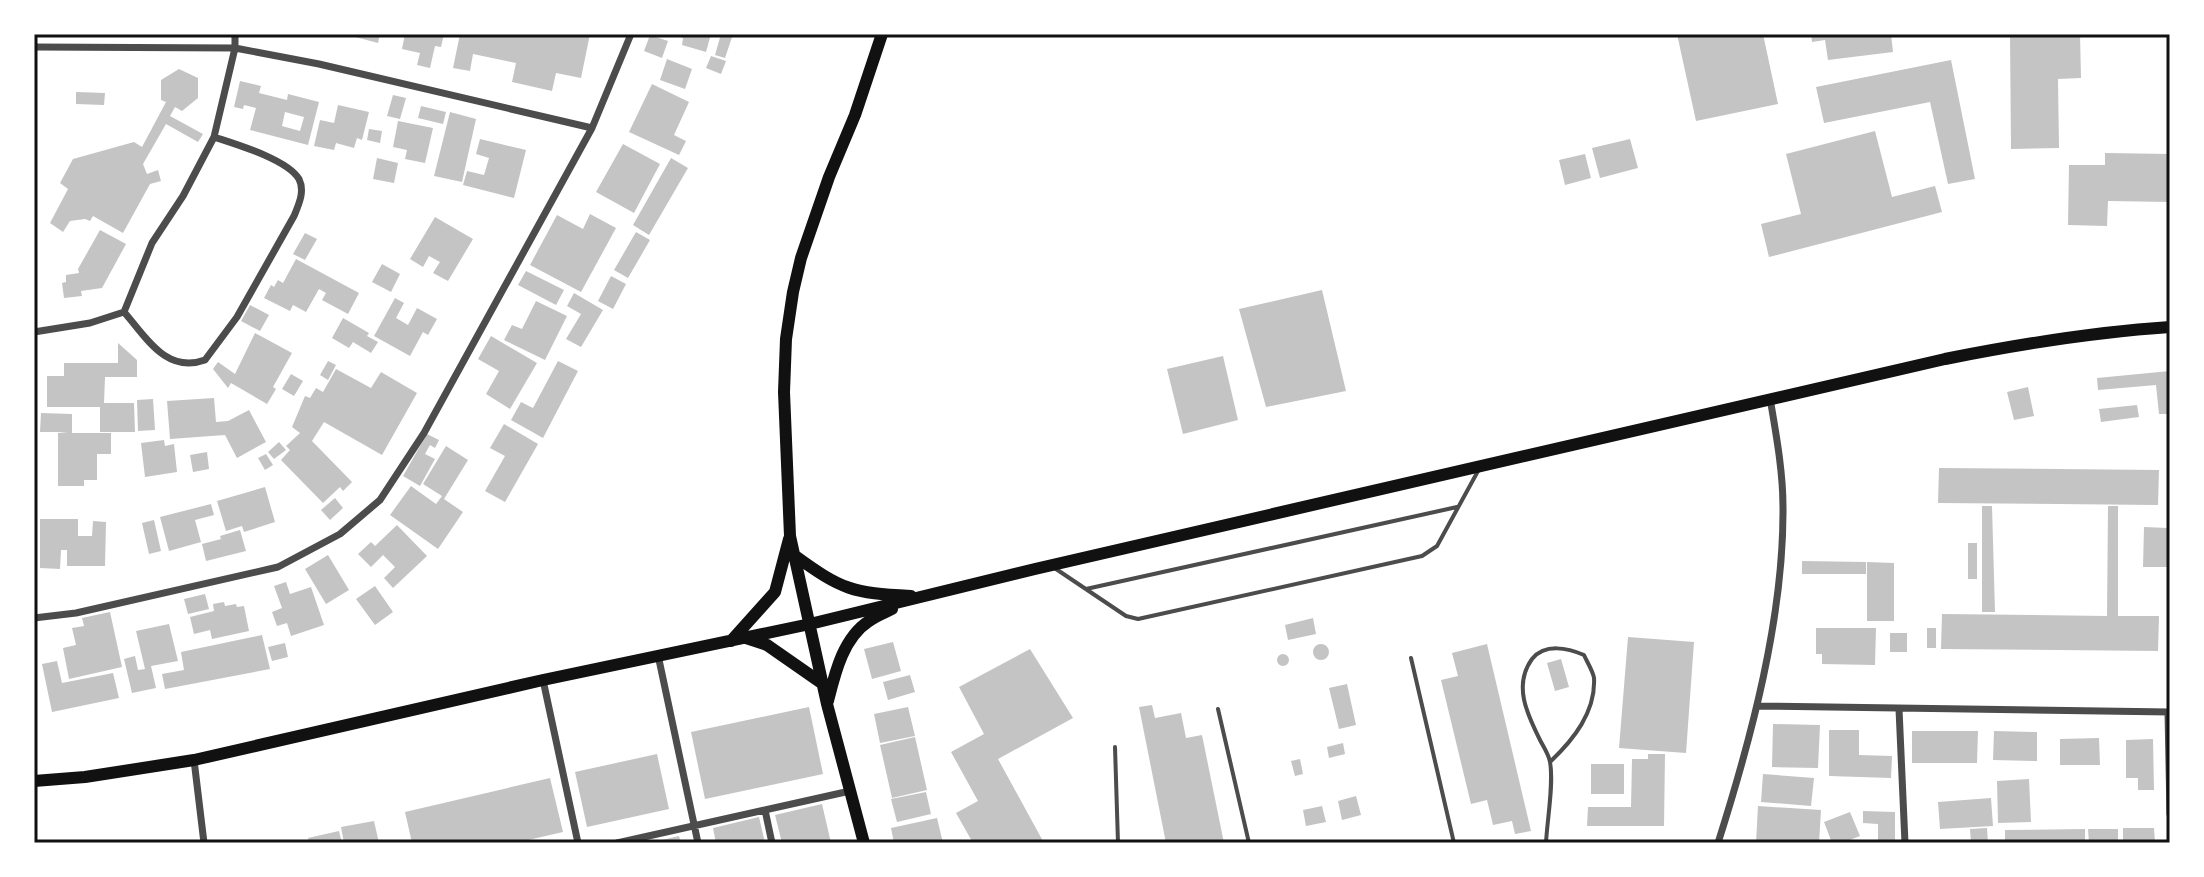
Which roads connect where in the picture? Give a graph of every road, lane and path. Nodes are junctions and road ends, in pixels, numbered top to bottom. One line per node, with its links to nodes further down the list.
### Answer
1 (235, 34): 5 (street)
2 (631, 34): 6 (street)
3 (882, 34): 14 (main road)
4 (34, 47): 5 (street)
5 (235, 48): 6 (street); 7 (street)
6 (592, 128): 20 (street)
7 (214, 137): 8 (street); 8 (street)
8 (124, 312): 10 (street)
9 (2170, 327): 11 (main road)
10 (34, 332)
11 (1770, 398): 12 (main road); 29 (street)
12 (1481, 466): 13 (lane); 16 (main road)
13 (1457, 507): 17 (lane); 17 (lane)
14 (790, 536): 15 (main road); 23 (main road)
15 (794, 555): 18 (main road); 21 (main road)
16 (1050, 565): 17 (lane); 18 (main road)
17 (1086, 589)
18 (926, 596): 19 (main road)
19 (906, 601): 21 (main road); 28 (main road)
20 (34, 618)
21 (810, 624): 22 (main road); 27 (main road)
22 (746, 638): 23 (main road); 27 (main road)
23 (731, 641): 24 (main road)
24 (658, 655): 26 (main road); 40 (street)
25 (1411, 658): 49 (lane)
26 (543, 680): 34 (main road); 42 (street)
27 (823, 684): 28 (main road)
28 (827, 704): 37 (main road)
29 (1758, 706): 31 (street); 51 (street)
30 (1218, 709): 48 (lane)
31 (1899, 709): 32 (street); 52 (street)
32 (2169, 712): 39 (street)
33 (1115, 747): 47 (lane)
34 (194, 760): 36 (main road); 41 (street)
35 (1551, 761): 35 (lane); 50 (lane)
36 (34, 781)
37 (850, 791): 38 (street); 46 (main road)
38 (765, 810): 40 (street); 45 (street)
39 (2170, 814)
40 (695, 825): 43 (street); 44 (street)
41 (204, 843)
42 (578, 843)
43 (617, 843)
44 (698, 843)
45 (772, 843)
46 (864, 843)
47 (1118, 843)
48 (1249, 843)
49 (1454, 843)
50 (1546, 843)
51 (1718, 843)
52 (1905, 843)

